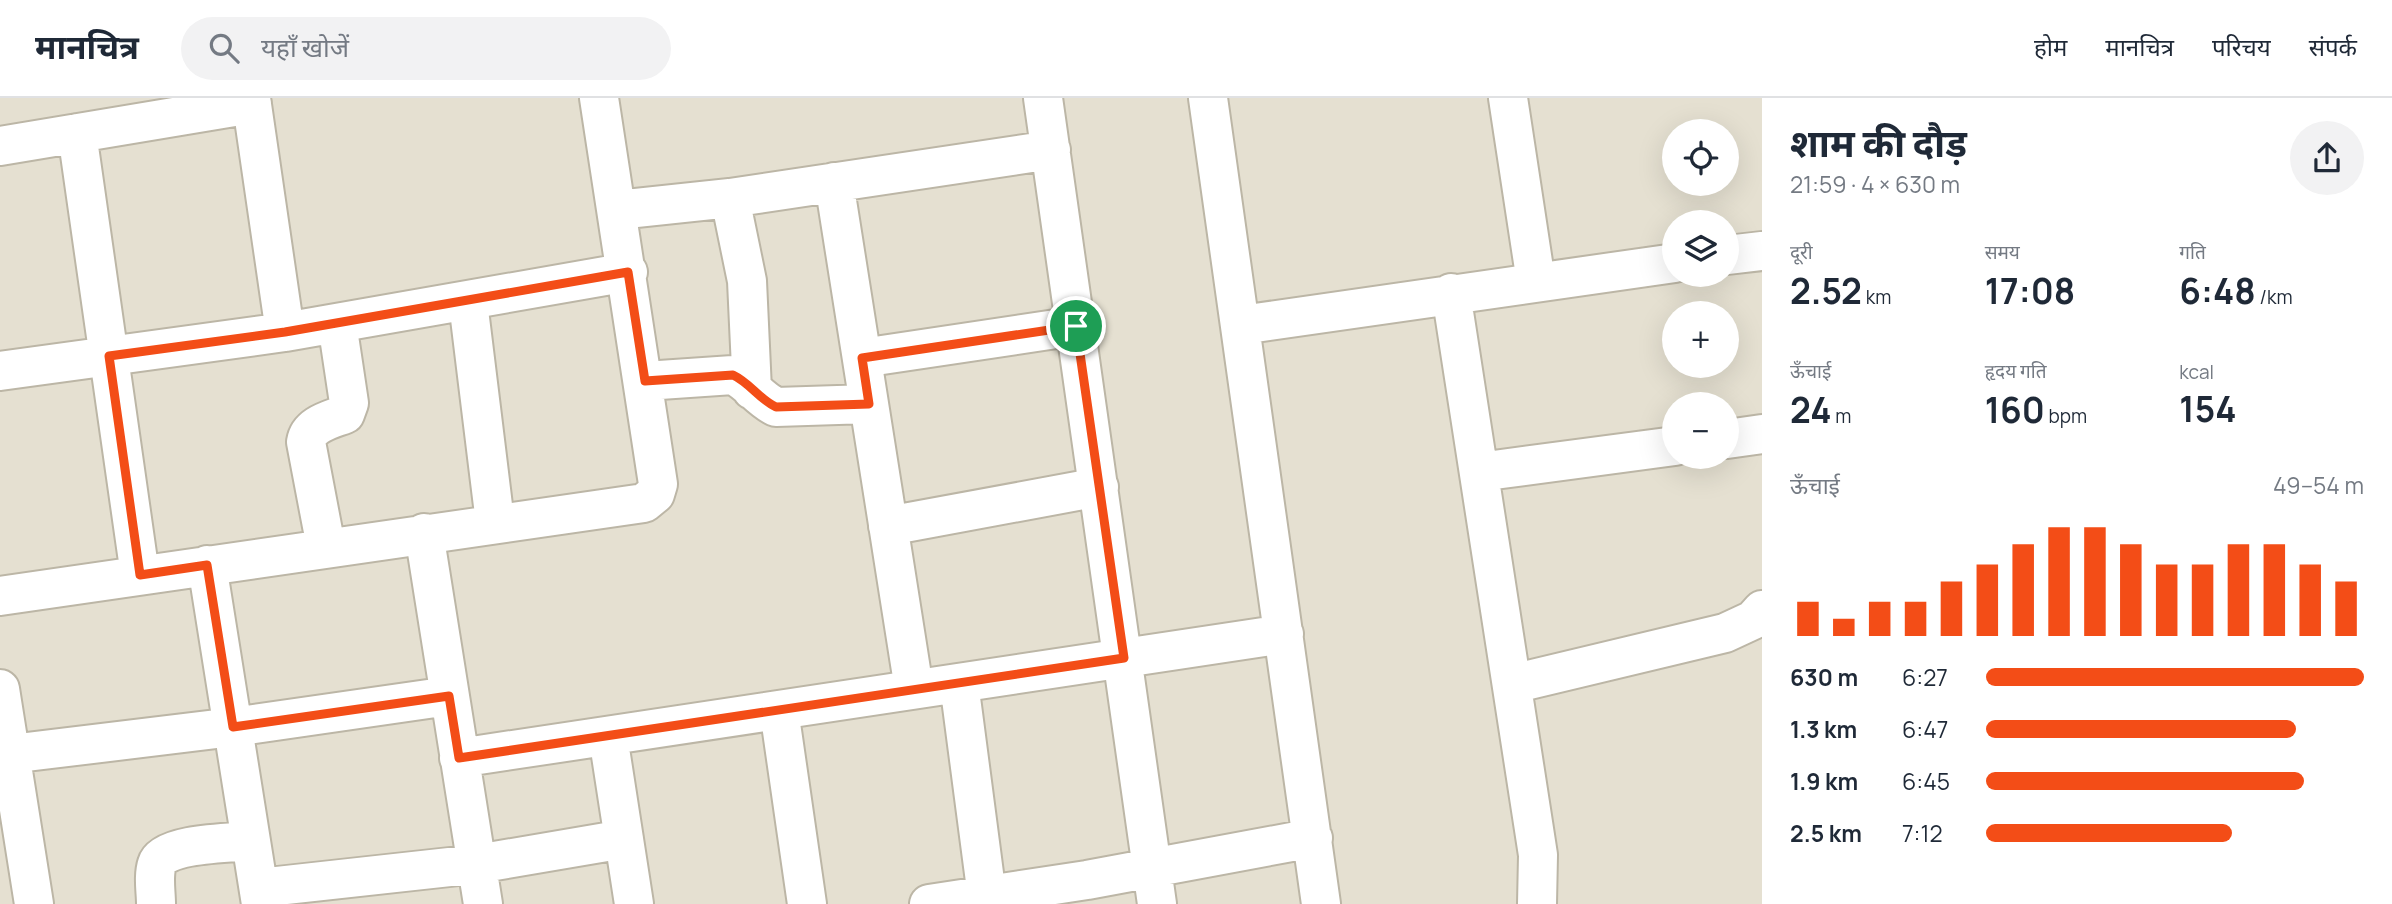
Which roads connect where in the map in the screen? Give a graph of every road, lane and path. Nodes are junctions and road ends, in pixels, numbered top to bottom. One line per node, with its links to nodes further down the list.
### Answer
1 (600, 98): 11 (street)
2 (1043, 98): 8 (street)
3 (1208, 98): 20 (street)
4 (1508, 98): 16 (street)
5 (251, 101): 6 (street); 22 (street)
6 (78, 133): 7 (street); 23 (street)
7 (0, 146)
8 (1051, 150): 9 (street); 21 (street)
9 (834, 182): 10 (street); 24 (street)
10 (730, 198): 11 (street); 27 (street)
11 (617, 209): 15 (street)
12 (1762, 251): 13 (street)
13 (1739, 254)
14 (1662, 264): 16 (street)
15 (628, 272): 18 (street); 26 (street)
16 (1536, 282): 17 (street)
17 (1451, 293): 20 (street); 32 (street)
18 (468, 302): 19 (street); 34 (street)
19 (337, 323): 22 (street); 37 (street)
20 (1241, 325): 42 (street)
21 (1076, 326): 24 (street); 33 (street)
22 (285, 332): 23 (street)
23 (109, 356): 25 (street); 39 (street)
24 (862, 358): 28 (street)
25 (0, 371)
26 (645, 381): 27 (street); 34 (street)
27 (752, 390): 28 (street)
28 (869, 404): 35 (street)
29 (1762, 435): 30 (street)
30 (1739, 438)
31 (1662, 448): 32 (street)
32 (1479, 472): 45 (street)
33 (1099, 487): 35 (street); 43 (street)
34 (495, 522): 36 (street)
35 (888, 526): 47 (street)
36 (424, 533): 37 (street); 48 (street)
37 (326, 547): 38 (street)
38 (207, 565): 39 (street); 50 (street)
39 (140, 575): 40 (street)
40 (0, 596)
41 (1762, 610): 45 (street)
42 (1284, 634): 43 (street); 54 (street)
43 (1124, 658): 44 (street); 58 (street)
44 (959, 683): 47 (street); 60 (street)
45 (1512, 684): 68 (street)
46 (0, 689): 52 (street)
47 (914, 689): 49 (street)
48 (449, 696): 50 (street); 53 (street)
49 (779, 709): 51 (street); 65 (street)
50 (233, 727): 52 (street); 56 (street)
51 (608, 736): 53 (street); 55 (street)
52 (10, 754): 61 (street)
53 (459, 758): 57 (street)
54 (1313, 838): 58 (street); 67 (street)
55 (624, 839): 57 (street); 64 (street)
56 (251, 841): 59 (street); 62 (street)
57 (477, 864): 59 (street); 63 (street)
58 (1155, 886): 60 (street)
59 (260, 896)
60 (987, 900): 66 (street)
61 (34, 904)
62 (156, 904)
63 (483, 904)
64 (634, 904)
65 (807, 904)
66 (929, 904)
67 (1321, 904)
68 (1537, 904)

